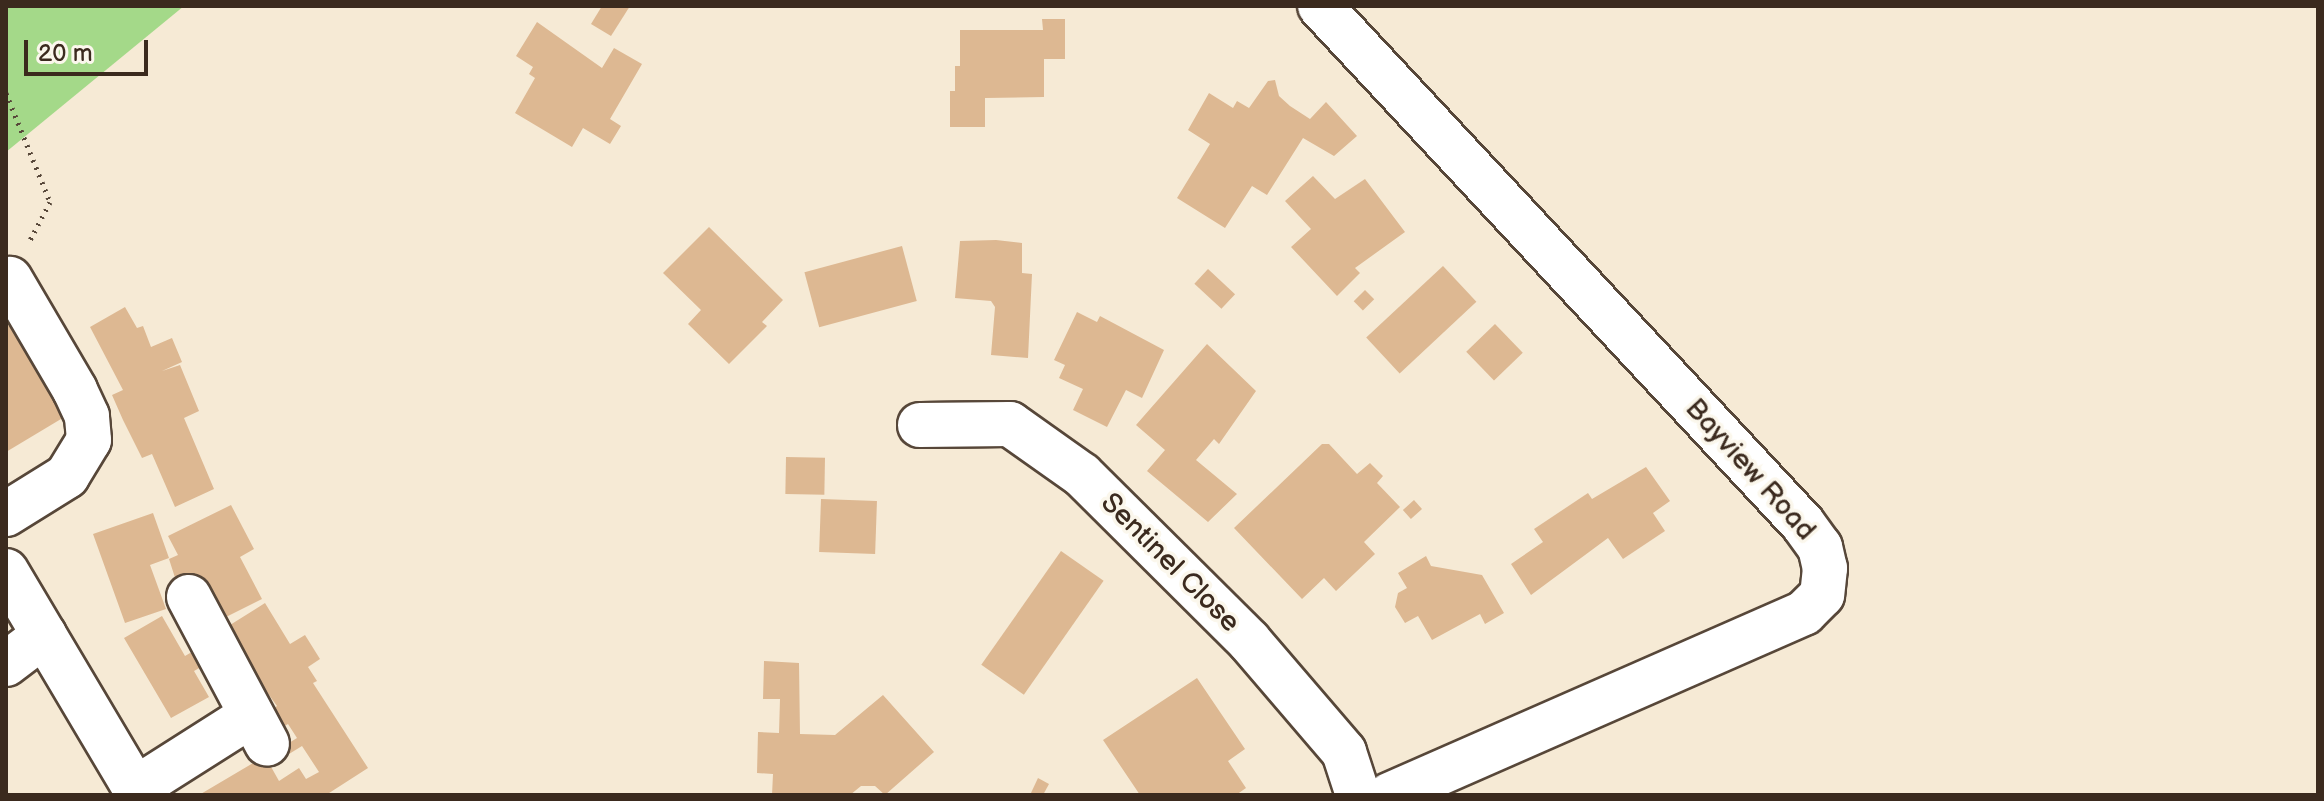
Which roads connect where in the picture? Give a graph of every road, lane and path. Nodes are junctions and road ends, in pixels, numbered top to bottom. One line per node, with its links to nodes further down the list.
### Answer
1 (1320, 6): 12 (street, Bayview Road)
2 (6, 93): 3 (path)
3 (10, 279): 5 (street)
4 (920, 425): 11 (street, Sentinel Close)
5 (6, 514)
6 (6, 571): 8 (street)
7 (189, 597): 10 (street)
8 (44, 635): 9 (street); 10 (street)
9 (6, 664)
10 (137, 792)
11 (1358, 795)
12 (1389, 795)

